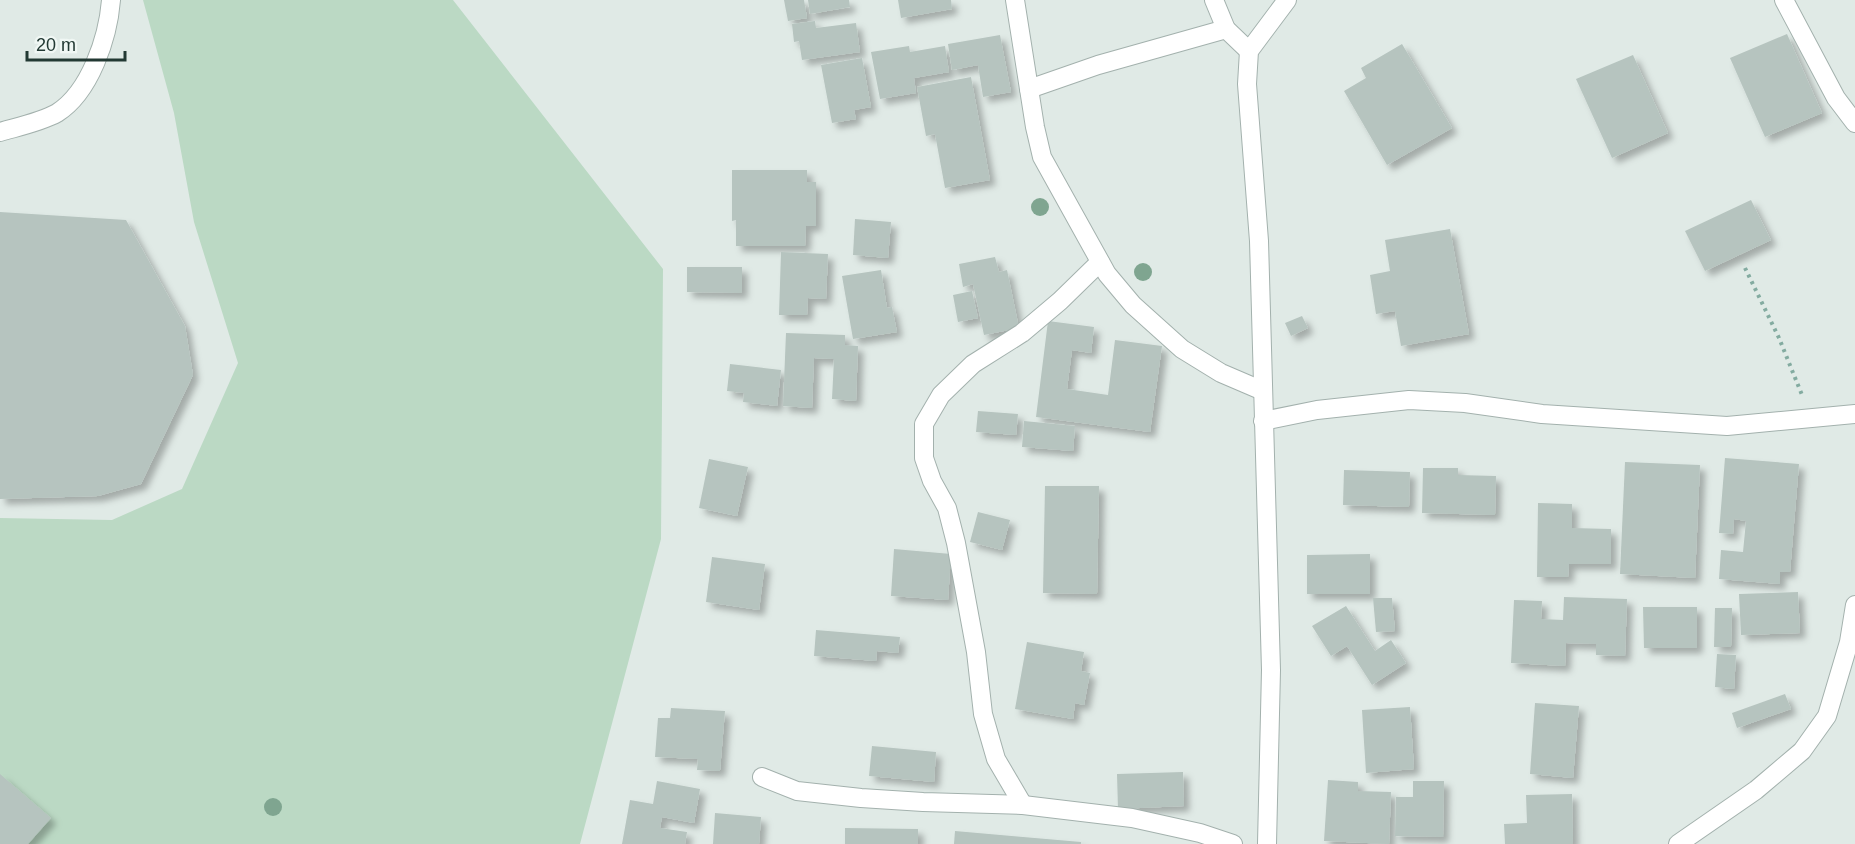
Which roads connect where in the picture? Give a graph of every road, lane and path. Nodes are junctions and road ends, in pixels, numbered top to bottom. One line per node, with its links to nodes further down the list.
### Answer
1 (111, 0): 10 (street)
2 (1015, 0): 8 (street)
3 (1214, 0): 6 (street)
4 (1287, 0): 7 (street)
5 (1784, 0): 9 (street)
6 (1226, 29): 7 (street); 8 (street)
7 (1249, 51): 13 (street)
8 (1029, 89): 11 (street)
9 (1855, 123)
10 (0, 132)
11 (1100, 262): 13 (street); 19 (street)
12 (1745, 268): 15 (path)
13 (1263, 391): 16 (street)
14 (1855, 414): 15 (street)
15 (1809, 418): 16 (street)
16 (1263, 422): 21 (street)
17 (1855, 605): 22 (street)
18 (762, 777): 19 (street)
19 (1023, 805): 20 (street)
20 (1233, 844)
21 (1267, 844)
22 (1678, 844)

